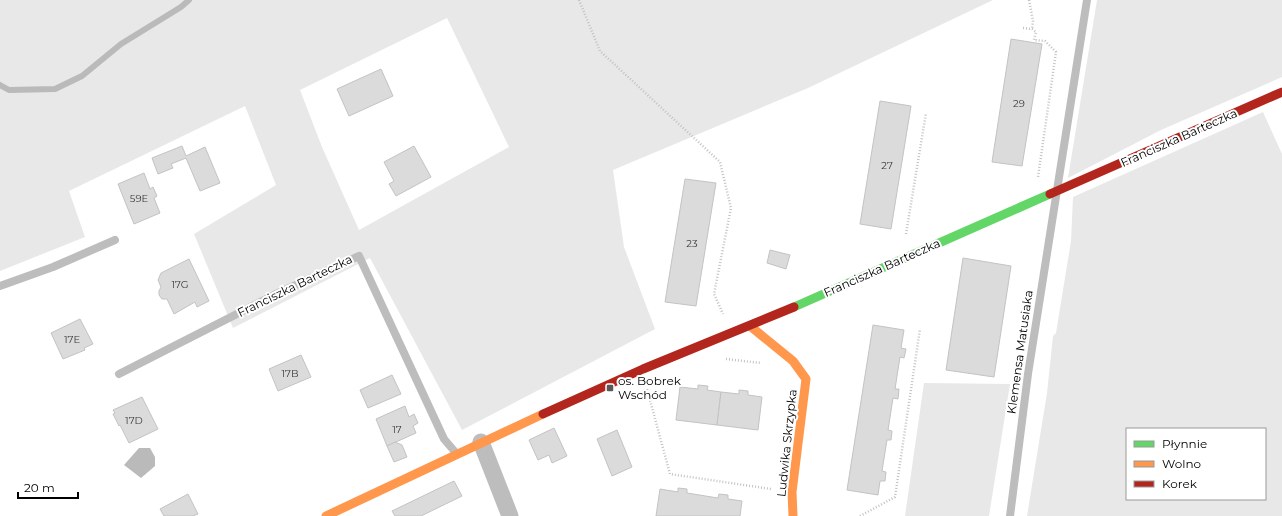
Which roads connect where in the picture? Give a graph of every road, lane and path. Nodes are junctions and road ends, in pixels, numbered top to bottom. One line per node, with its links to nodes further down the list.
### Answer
1 (579, 0): 15 (path)
2 (1028, 0): 5 (path)
3 (1087, 0): 8 (lane, Klemensa Matusiaka)
4 (1023, 28): 5 (path)
5 (1032, 29): 9 (path)
6 (1282, 92): 8 (street, Franciszka Barteczka)
7 (926, 114): 11 (path)
8 (1057, 192): 9 (street, Franciszka Barteczka); 27 (lane, Klemensa Matusiaka)
9 (1034, 201): 11 (street, Franciszka Barteczka)
10 (115, 240): 12 (lane)
11 (909, 255): 13 (street, Franciszka Barteczka)
12 (0, 286)
13 (750, 326): 15 (street, Franciszka Barteczka); 17 (street, Ludwika Skrzypka)
14 (920, 329): 26 (path)
15 (730, 333): 16 (street, Franciszka Barteczka)
16 (703, 344): 17 (path); 18 (street, Franciszka Barteczka)
17 (793, 361): 22 (street, Ludwika Skrzypka)
18 (643, 369): 20 (street, Franciszka Barteczka); 22 (path)
19 (119, 374): 21 (lane, Franciszka Barteczka)
20 (481, 442): 21 (street, Franciszka Barteczka); 24 (street)
21 (456, 454): 23 (street, Franciszka Barteczka)
22 (792, 492): 25 (street, Ludwika Skrzypka)
23 (326, 516)
24 (510, 516)
25 (793, 516)
26 (860, 516)
27 (1010, 516)

